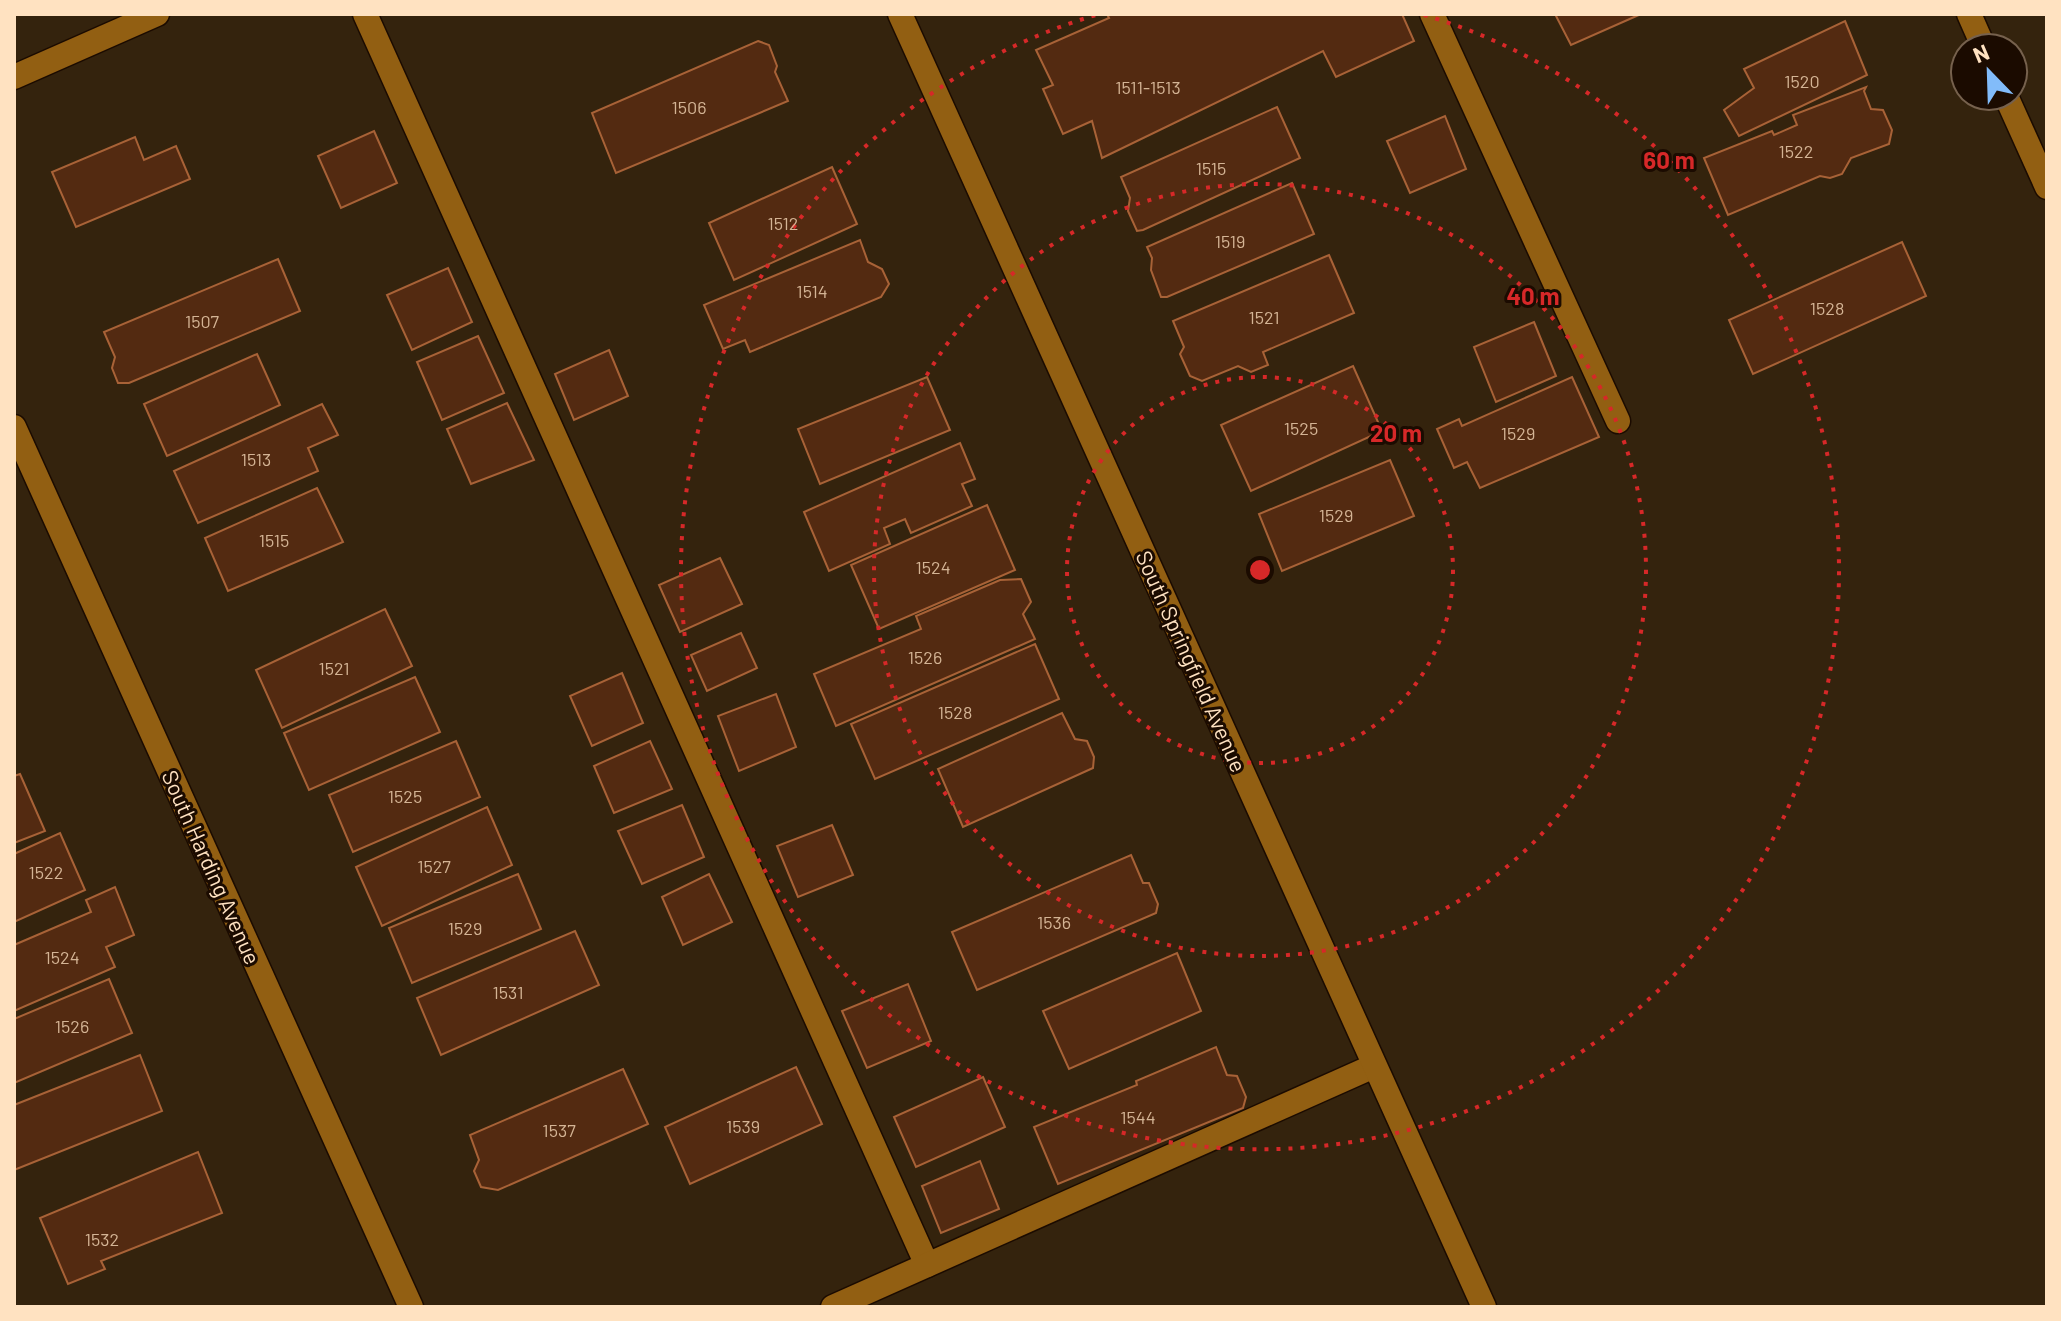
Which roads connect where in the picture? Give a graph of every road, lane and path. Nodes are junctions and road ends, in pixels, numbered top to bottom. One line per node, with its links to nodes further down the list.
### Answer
1 (157, 14): 5 (street)
2 (365, 14): 11 (street)
3 (900, 14): 10 (street, South Springfield Avenue)
4 (1432, 14): 8 (street)
5 (14, 77)
6 (2013, 112): 7 (street)
7 (2047, 187)
8 (1618, 421)
9 (14, 427): 12 (street, South Harding Avenue)
10 (1374, 1066): 11 (street); 14 (street, South Springfield Avenue)
11 (927, 1265): 13 (street)
12 (411, 1307)
13 (833, 1307)
14 (1484, 1307)

